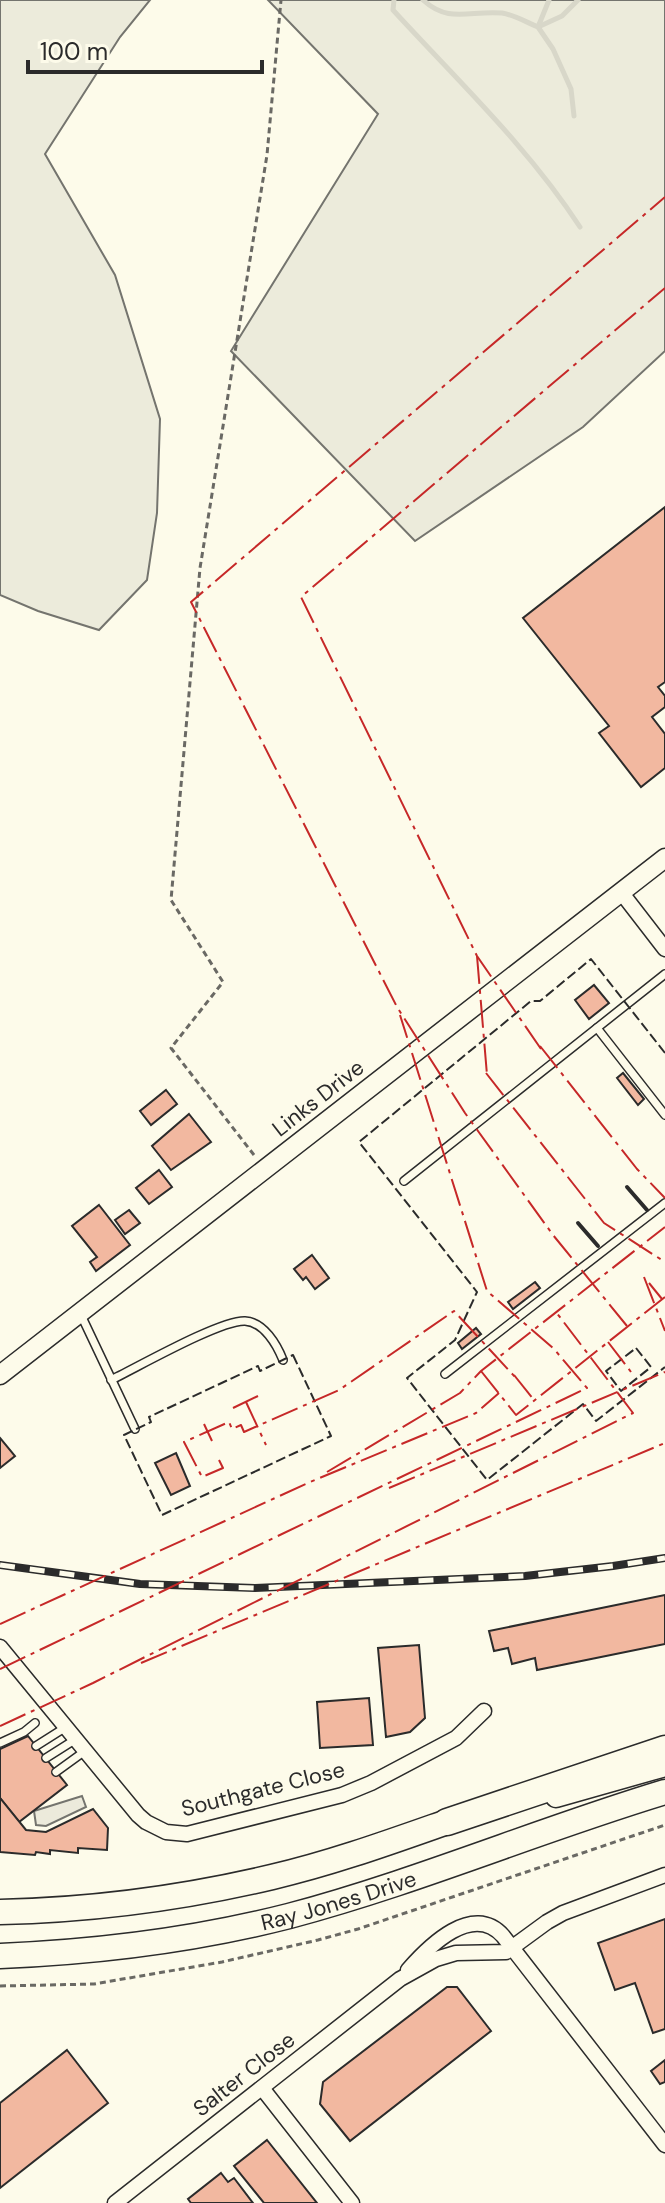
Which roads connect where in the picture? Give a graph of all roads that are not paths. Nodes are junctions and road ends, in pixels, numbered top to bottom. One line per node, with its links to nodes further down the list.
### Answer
1 (665, 858): 2 (street, Links Drive)
2 (621, 892): 3 (street); 9 (street, Links Drive)
3 (665, 949)
4 (665, 974): 5 (lane)
5 (597, 1028): 6 (lane); 7 (lane)
6 (665, 1115)
7 (404, 1181)
8 (665, 1203): 11 (lane)
9 (80, 1313): 12 (street, Links Drive); 13 (lane)
10 (283, 1360): 13 (lane)
11 (445, 1374)
12 (0, 1375)
13 (111, 1380): 14 (lane)
14 (135, 1429)
15 (0, 1647): 16 (street, Southgate Close)
16 (6, 1658): 19 (street, Southgate Close)
17 (484, 1711): 19 (street, Southgate Close)
18 (35, 1723): 20 (lane)
19 (76, 1739): 21 (lane); 23 (lane); 25 (lane)
20 (0, 1743)
21 (36, 1746)
22 (665, 1749): 27 (highway)
23 (46, 1758)
24 (665, 1766): 27 (main road, Ray Jones Drive)
25 (56, 1772)
26 (665, 1792): 31 (highway, Ray Jones Drive)
27 (447, 1822): 29 (highway, Ray Jones Drive)
28 (665, 1875): 30 (street)
29 (0, 1912)
30 (512, 1949): 32 (street, Salter Close); 32 (street, Salter Close); 34 (street, Salter Close)
31 (0, 1956)
32 (400, 1979): 33 (street, Salter Close)
33 (262, 2088): 35 (street, Salter Close); 36 (street)
34 (665, 2145)
35 (115, 2203)
36 (352, 2203)

